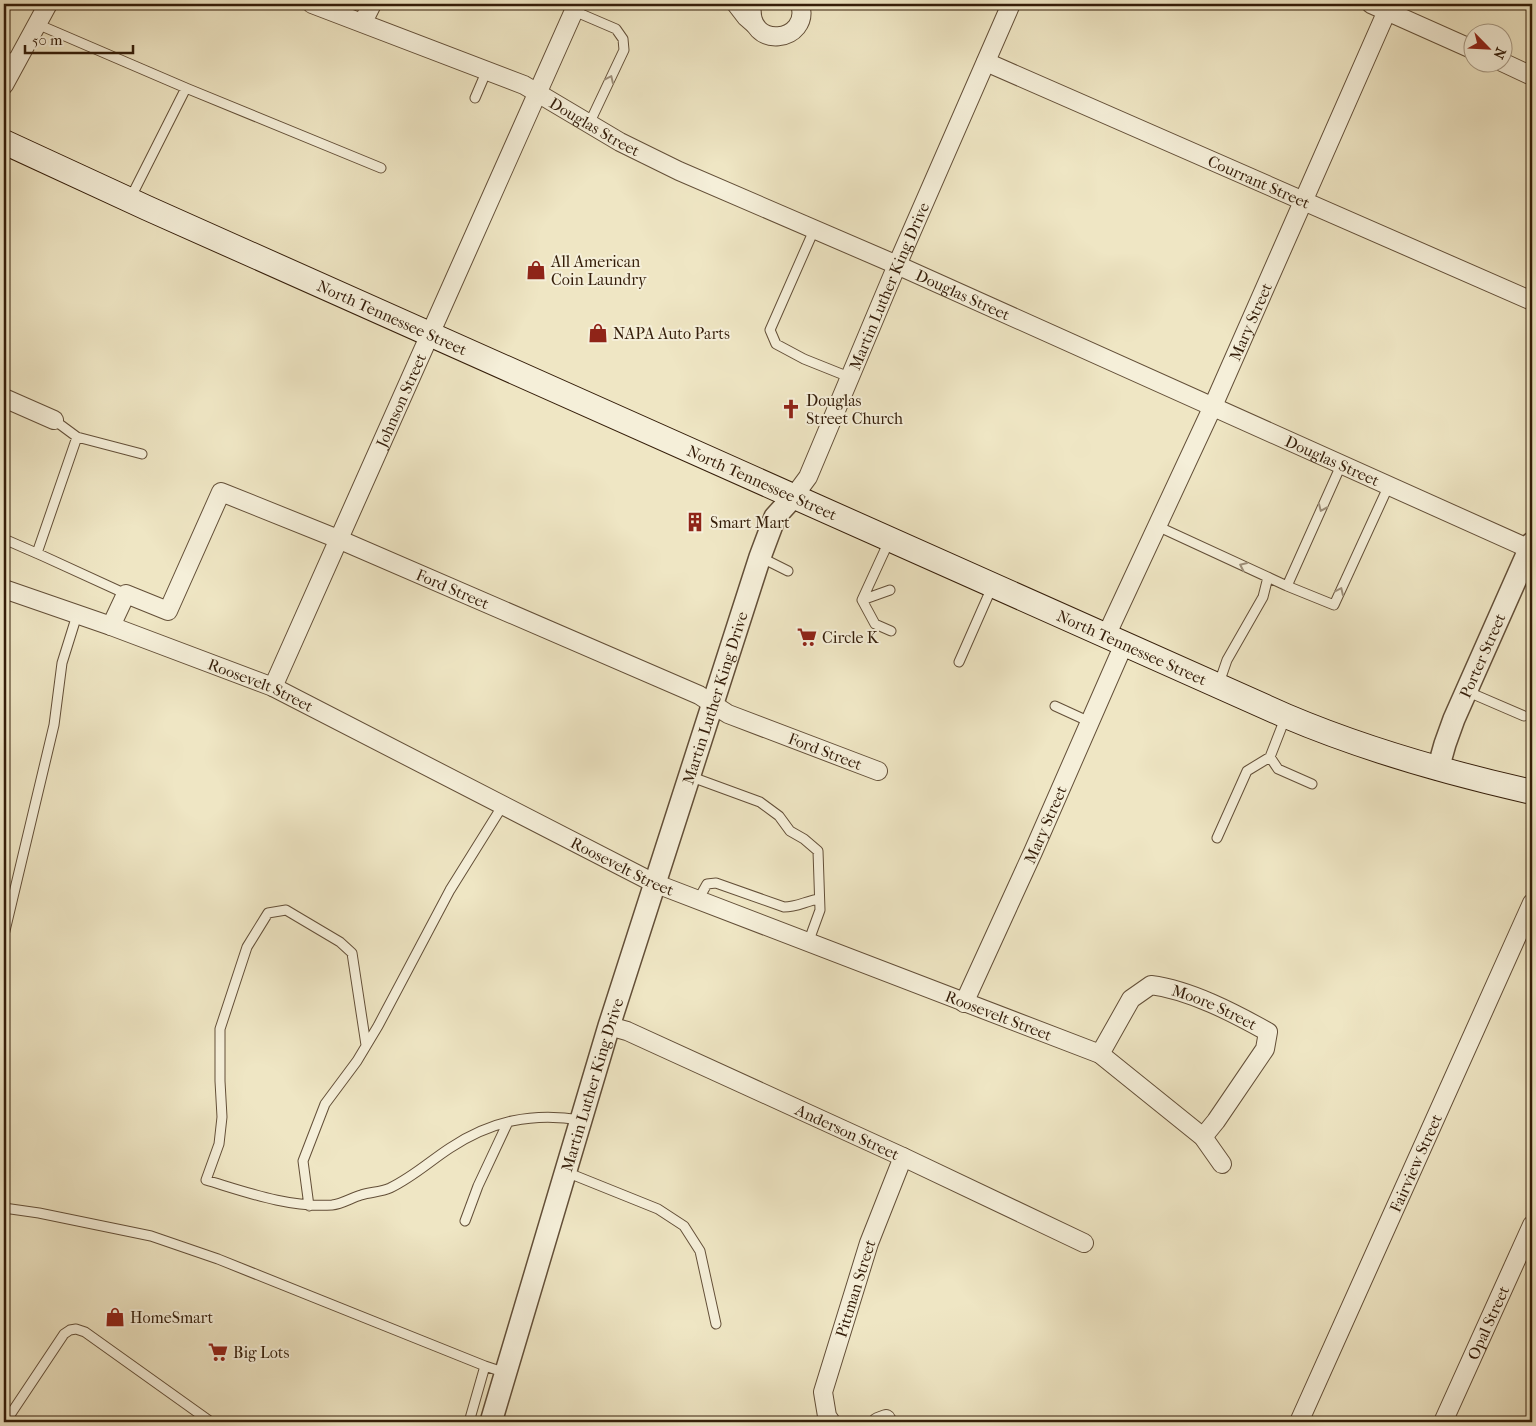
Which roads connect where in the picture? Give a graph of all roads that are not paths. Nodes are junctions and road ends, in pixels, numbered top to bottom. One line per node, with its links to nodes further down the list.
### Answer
1 (48, 4): 11 (street)
2 (312, 4): 10 (street, Douglas Street)
3 (372, 4): 10 (street)
4 (736, 4): 12 (street)
5 (752, 4): 12 (street)
6 (800, 4): 12 (street)
7 (1011, 4): 15 (street, Martin Luther King Drive)
8 (1383, 6): 13 (street); 27 (street, Mary Street)
9 (575, 7): 21 (street, Johnson Street); 23 (lane, one-way to 9)
10 (363, 22): 17 (street, Douglas Street)
11 (37, 24): 14 (street); 20 (lane)
12 (754, 24)
13 (1464, 45)
14 (10, 59): 19 (street)
15 (986, 62): 27 (street, Courrant Street); 29 (street, Martin Luther King Drive)
16 (1514, 68): 18 (street)
17 (487, 70): 21 (street, Douglas Street); 22 (lane)
18 (1532, 76)
19 (4, 85)
20 (186, 88): 25 (lane); 26 (lane)
21 (538, 92): 23 (street, Douglas Street); 31 (street, Johnson Street)
22 (476, 98)
23 (589, 124): 28 (street, Douglas Street)
24 (6, 149): 26 (main road, North Tennessee Street)
25 (382, 168)
26 (130, 200): 31 (main road, North Tennessee Street)
27 (1303, 200): 30 (street, Courrant Street); 34 (street, Mary Street)
28 (814, 230): 29 (street, Douglas Street); 32 (lane)
29 (897, 265): 32 (street, Martin Luther King Drive); 34 (street, Douglas Street)
30 (1532, 301)
31 (429, 333): 40 (main road, North Tennessee Street); 43 (street, Johnson Street)
32 (849, 377): 40 (street, Martin Luther King Drive)
33 (4, 398): 35 (street)
34 (1213, 406): 38 (street, Douglas Street); 41 (street, Mary Street)
35 (54, 420): 36 (lane)
36 (77, 437): 37 (lane); 46 (lane)
37 (142, 454)
38 (1342, 463): 39 (street, Douglas Street); 51 (lane, one-way to 51)
39 (1389, 485): 45 (street, Douglas Street); 51 (lane, one-way to 39)
40 (794, 496): 44 (main road, North Tennessee Street); 47 (street, Martin Luther King Drive)
41 (1157, 526): 49 (lane, one-way to 41); 59 (street, Mary Street)
42 (4, 539): 46 (lane)
43 (338, 539): 54 (street, Ford Street); 62 (street, Johnson Street); 64 (street, Ford Street)
44 (890, 539): 50 (main road, North Tennessee Street); 55 (lane)
45 (1531, 547): 63 (street, Porter Street)
46 (37, 553): 54 (lane)
47 (760, 557): 48 (lane); 64 (street, Martin Luther King Drive)
48 (788, 571)
49 (1268, 577): 51 (lane); 61 (lane)
50 (993, 585): 59 (main road, North Tennessee Street); 60 (lane)
51 (1287, 586)
52 (4, 589): 56 (street, Roosevelt Street)
53 (890, 590): 55 (lane)
54 (126, 594): 57 (street)
55 (862, 600): 58 (lane)
56 (77, 614): 57 (street, Roosevelt Street); 81 (lane)
57 (111, 626): 62 (street, Roosevelt Street)
58 (891, 631)
59 (1115, 640): 61 (main road, North Tennessee Street); 68 (street, Mary Street)
60 (959, 662)
61 (1218, 686): 66 (main road, North Tennessee Street)
62 (273, 687): 75 (street, Roosevelt Street)
63 (1466, 691): 67 (lane); 70 (street, Porter Street)
64 (712, 704): 71 (street, Ford Street); 72 (street, Martin Luther King Drive)
65 (1055, 706): 68 (lane)
66 (1286, 716): 69 (lane); 70 (main road, North Tennessee Street)
67 (1524, 716)
68 (1090, 722): 83 (street, Mary Street)
69 (1270, 757): 73 (lane); 76 (lane)
70 (1438, 769): 74 (main road, North Tennessee Street)
71 (878, 771)
72 (689, 776): 77 (street, Martin Luther King Drive); 78 (lane)
73 (1312, 784)
74 (1532, 792)
75 (503, 805): 77 (street, Roosevelt Street); 85 (lane)
76 (1217, 838)
77 (654, 883): 79 (street, Roosevelt Street); 84 (street, Martin Luther King Drive)
78 (819, 899): 79 (lane); 82 (lane)
79 (698, 900): 82 (street, Roosevelt Street)
80 (1532, 904): 106 (street, Fairview Street)
81 (4, 935)
82 (808, 943): 83 (street, Roosevelt Street)
83 (964, 1003): 86 (street, Roosevelt Street)
84 (609, 1026): 87 (street, Martin Luther King Drive); 90 (street, Anderson Street)
85 (366, 1044): 93 (lane); 93 (lane)
86 (1100, 1054): 89 (street, Roosevelt Street); 89 (street, Moore Street)
87 (581, 1120): 88 (lane); 92 (street, Martin Luther King Drive)
88 (508, 1122): 93 (lane); 95 (lane)
89 (1203, 1137): 91 (street, Roosevelt Street)
90 (903, 1157): 97 (street, Anderson Street); 105 (street, Pittman Street)
91 (1222, 1164)
92 (566, 1172): 98 (lane); 100 (street, Martin Luther King Drive)
93 (309, 1206)
94 (4, 1208): 99 (lane)
95 (465, 1221)
96 (1532, 1225): 107 (street, Opal Street)
97 (1084, 1243)
98 (716, 1324)
99 (485, 1366): 100 (lane); 103 (lane)
100 (506, 1373): 104 (street, Martin Luther King Drive)
101 (6, 1416): 102 (lane)
102 (211, 1422)
103 (469, 1422)
104 (491, 1422)
105 (831, 1422)
106 (1299, 1422)
107 (1444, 1422)

